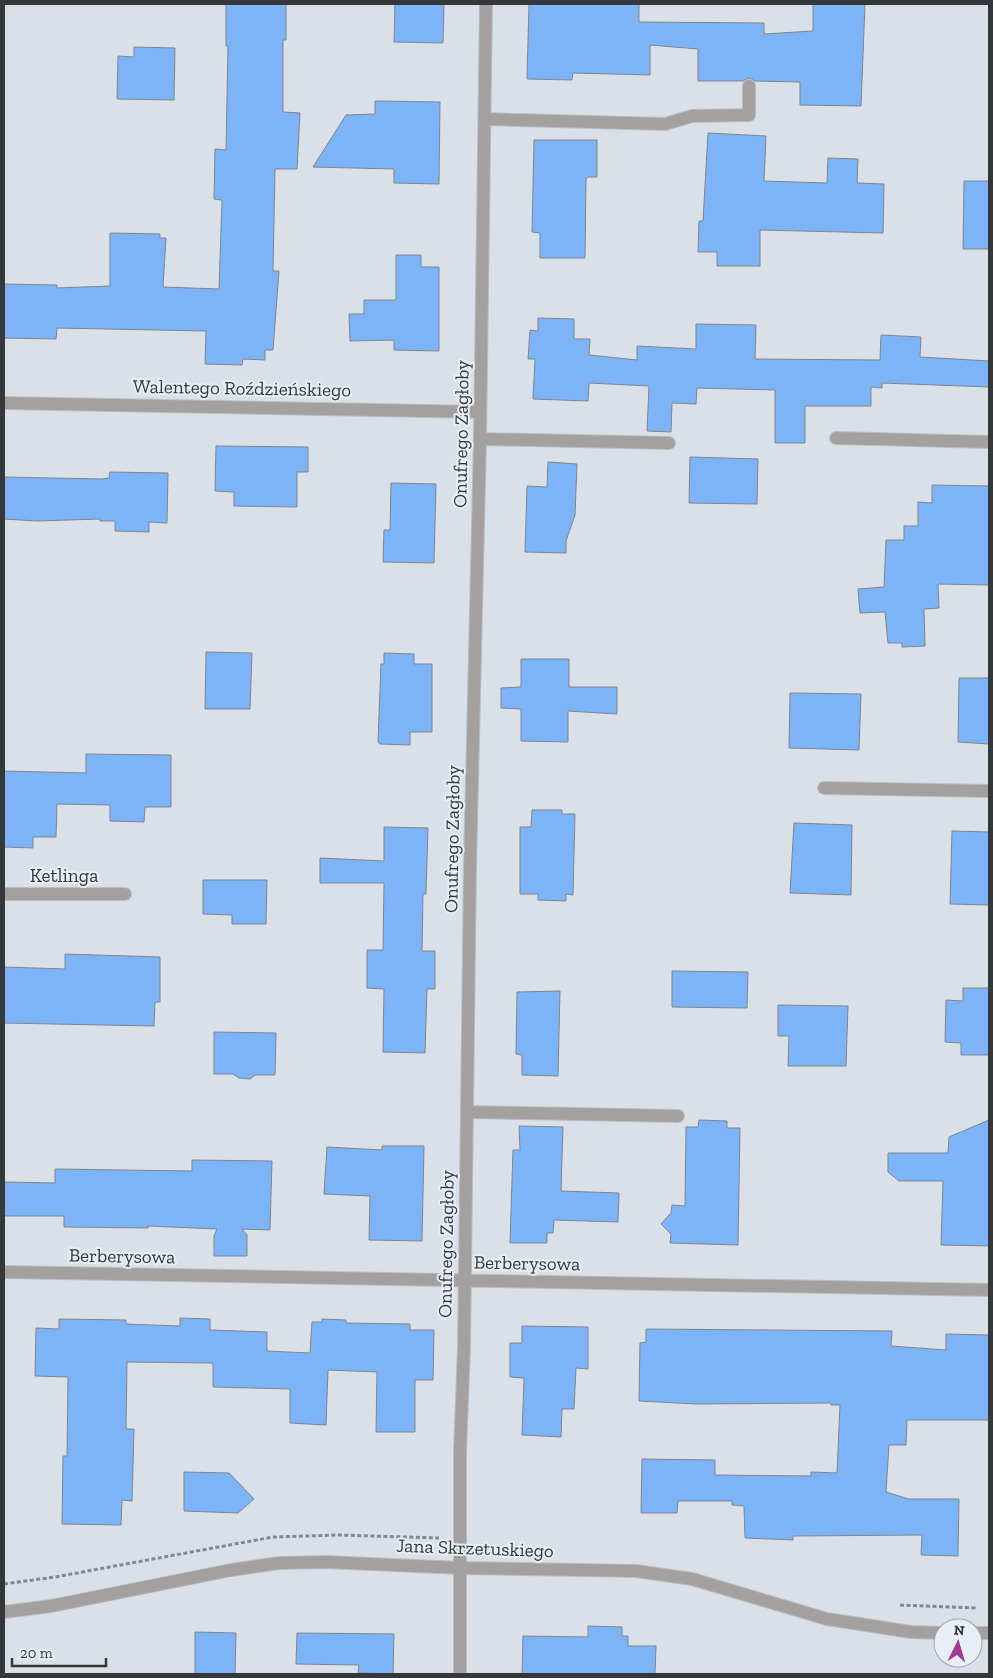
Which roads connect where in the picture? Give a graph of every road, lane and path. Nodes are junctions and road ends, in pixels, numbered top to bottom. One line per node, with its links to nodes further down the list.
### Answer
1 (486, 4): 3 (street, Onufrego Zagłoby)
2 (749, 86): 3 (street)
3 (485, 119): 5 (street, Onufrego Zagłoby)
4 (4, 403): 5 (street, Walentego Roździeńskiego)
5 (480, 412): 7 (street, Onufrego Zagłoby)
6 (836, 438): 8 (street)
7 (480, 439): 9 (street); 14 (street, Onufrego Zagłoby)
8 (989, 442)
9 (669, 443)
10 (824, 788): 11 (street)
11 (989, 791)
12 (4, 894): 13 (street, Ketlinga)
13 (124, 894)
14 (466, 1112): 15 (street); 17 (street, Onufrego Zagłoby)
15 (678, 1116)
16 (4, 1272): 17 (street, Berberysowa)
17 (464, 1280): 18 (street, Berberysowa); 19 (street, Onufrego Zagłoby)
18 (989, 1290)
19 (462, 1568): 20 (street, Jana Skrzetuskiego); 21 (street, Jana Skrzetuskiego); 22 (street, Onufrego Zagłoby)
20 (4, 1612)
21 (933, 1633)
22 (460, 1674)

